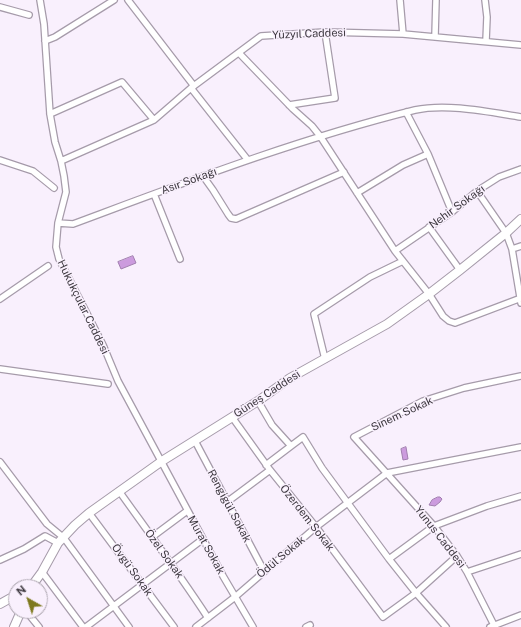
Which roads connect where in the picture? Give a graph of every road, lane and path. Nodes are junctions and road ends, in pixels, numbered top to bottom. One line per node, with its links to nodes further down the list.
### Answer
1 (40, 0): 12 (street, Hukukçular Caddesi)
2 (114, 0): 12 (street)
3 (128, 0): 16 (street)
4 (400, 0): 10 (street)
5 (436, 0): 11 (street)
6 (485, 0): 13 (street)
7 (0, 7): 8 (street)
8 (29, 15)
9 (325, 32): 10 (street, Yüzyıl Caddesi); 15 (street, Yüzyıl Caddesi); 17 (street)
10 (403, 34): 11 (street, Yüzyıl Caddesi)
11 (435, 36): 13 (street, Yüzyıl Caddesi)
12 (45, 41): 19 (street, Hukukçular Caddesi)
13 (486, 41): 14 (street, Yüzyıl Caddesi)
14 (521, 45)
15 (239, 53): 16 (street, Yüzyıl Caddesi); 17 (street)
16 (192, 87): 21 (street, Yüzyıl Caddesi); 24 (street)
17 (289, 105): 22 (street)
18 (406, 112): 20 (street, Asır Sokağı); 22 (street, Asır Sokağı); 23 (street)
19 (50, 114): 21 (street); 26 (street, Hukukçular Caddesi)
20 (521, 117)
21 (154, 120): 26 (street, Yüzyıl Caddesi)
22 (320, 136): 24 (street, Asır Sokağı); 28 (street)
23 (428, 154): 32 (street); 34 (street)
24 (248, 159): 29 (street, Asır Sokağı)
25 (0, 160): 30 (street)
26 (61, 161): 36 (street, Hukukçular Caddesi)
27 (521, 169): 31 (street, Nehir Sokağı)
28 (344, 172): 29 (street); 32 (street)
29 (203, 176): 33 (street, Asır Sokağı)
30 (54, 188)
31 (477, 192): 34 (street, Nehir Sokağı); 38 (street)
32 (357, 193): 41 (street)
33 (154, 194): 36 (street, Asır Sokağı); 42 (street)
34 (452, 212): 37 (street, Nehir Sokağı)
35 (521, 219): 38 (main road, Güneş Caddesi)
36 (58, 223): 60 (street, Hukukçular Caddesi)
37 (429, 227): 41 (street, Nehir Sokağı); 45 (street)
38 (506, 233): 40 (street); 45 (main road, Güneş Caddesi)
39 (521, 246): 40 (street)
40 (512, 249): 46 (street)
41 (395, 251): 43 (street)
42 (180, 259)
43 (403, 261): 47 (street); 51 (street)
44 (48, 266): 49 (street)
45 (460, 270): 47 (main road, Güneş Caddesi)
46 (519, 276): 48 (street)
47 (429, 294): 48 (street); 51 (main road, Güneş Caddesi)
48 (521, 298): 50 (street)
49 (0, 300)
50 (521, 303)
51 (325, 359): 55 (main road, Güneş Caddesi)
52 (0, 369): 54 (street)
53 (521, 376): 63 (street, Sinem Sokak)
54 (108, 384)
55 (258, 401): 56 (main road, Güneş Caddesi); 58 (street)
56 (232, 417): 57 (main road, Güneş Caddesi); 62 (street, Özerdem Sokak)
57 (195, 441): 60 (main road, Güneş Caddesi); 66 (street, Rengigül Sokak)
58 (291, 446): 62 (street); 67 (street)
59 (521, 447): 63 (street)
60 (162, 461): 64 (main road, Güneş Caddesi); 68 (street, Murat Sokak)
61 (0, 462): 74 (street)
62 (268, 467): 66 (street); 71 (street, Özerdem Sokak)
63 (387, 473): 67 (street, Ödül Sokak); 70 (street, Yunus Caddesi)
64 (119, 491): 69 (main road, Güneş Caddesi); 72 (street, Özel Sokak)
65 (521, 496): 70 (street)
66 (227, 502): 80 (street, Rengigül Sokak)
67 (348, 502): 71 (street, Ödül Sokak); 78 (street)
68 (188, 511): 72 (street); 73 (street, Murat Sokak)
69 (89, 513): 74 (main road, Güneş Caddesi); 84 (street, Övgü Sokak)
70 (434, 526): 76 (street, Yunus Caddesi); 78 (street)
71 (316, 528): 80 (street, Ödül Sokak); 85 (street, Özerdem Sokak)
72 (152, 537): 79 (street, Özel Sokak)
73 (203, 539): 79 (street); 86 (street, Murat Sokak)
74 (61, 540): 77 (street); 81 (main road, Güneş Caddesi); 87 (street)
75 (521, 554): 82 (street)
76 (457, 556): 82 (street, Yunus Caddesi); 85 (street)
77 (0, 560)
78 (389, 560): 85 (street)
79 (172, 564): 84 (street); 89 (street, Özel Sokak)
80 (264, 571): 86 (street, Ödül Sokak)
81 (42, 572): 83 (main road, Güneş Caddesi); 92 (street)
82 (468, 572): 98 (street, Yunus Caddesi)
83 (36, 579)
84 (142, 586): 87 (street); 94 (street, Övgü Sokak)
85 (416, 593): 97 (street)
86 (235, 597): 89 (street, Ödül Sokak); 96 (street, Murat Sokak)
87 (114, 607): 92 (street); 93 (street)
88 (521, 615): 98 (street)
89 (208, 618): 95 (street, Ödül Sokak)
90 (32, 619): 91 (street)
91 (39, 627)
92 (84, 627)
93 (129, 627)
94 (174, 627)
95 (196, 627)
96 (253, 627)
97 (446, 627)
98 (493, 627)

